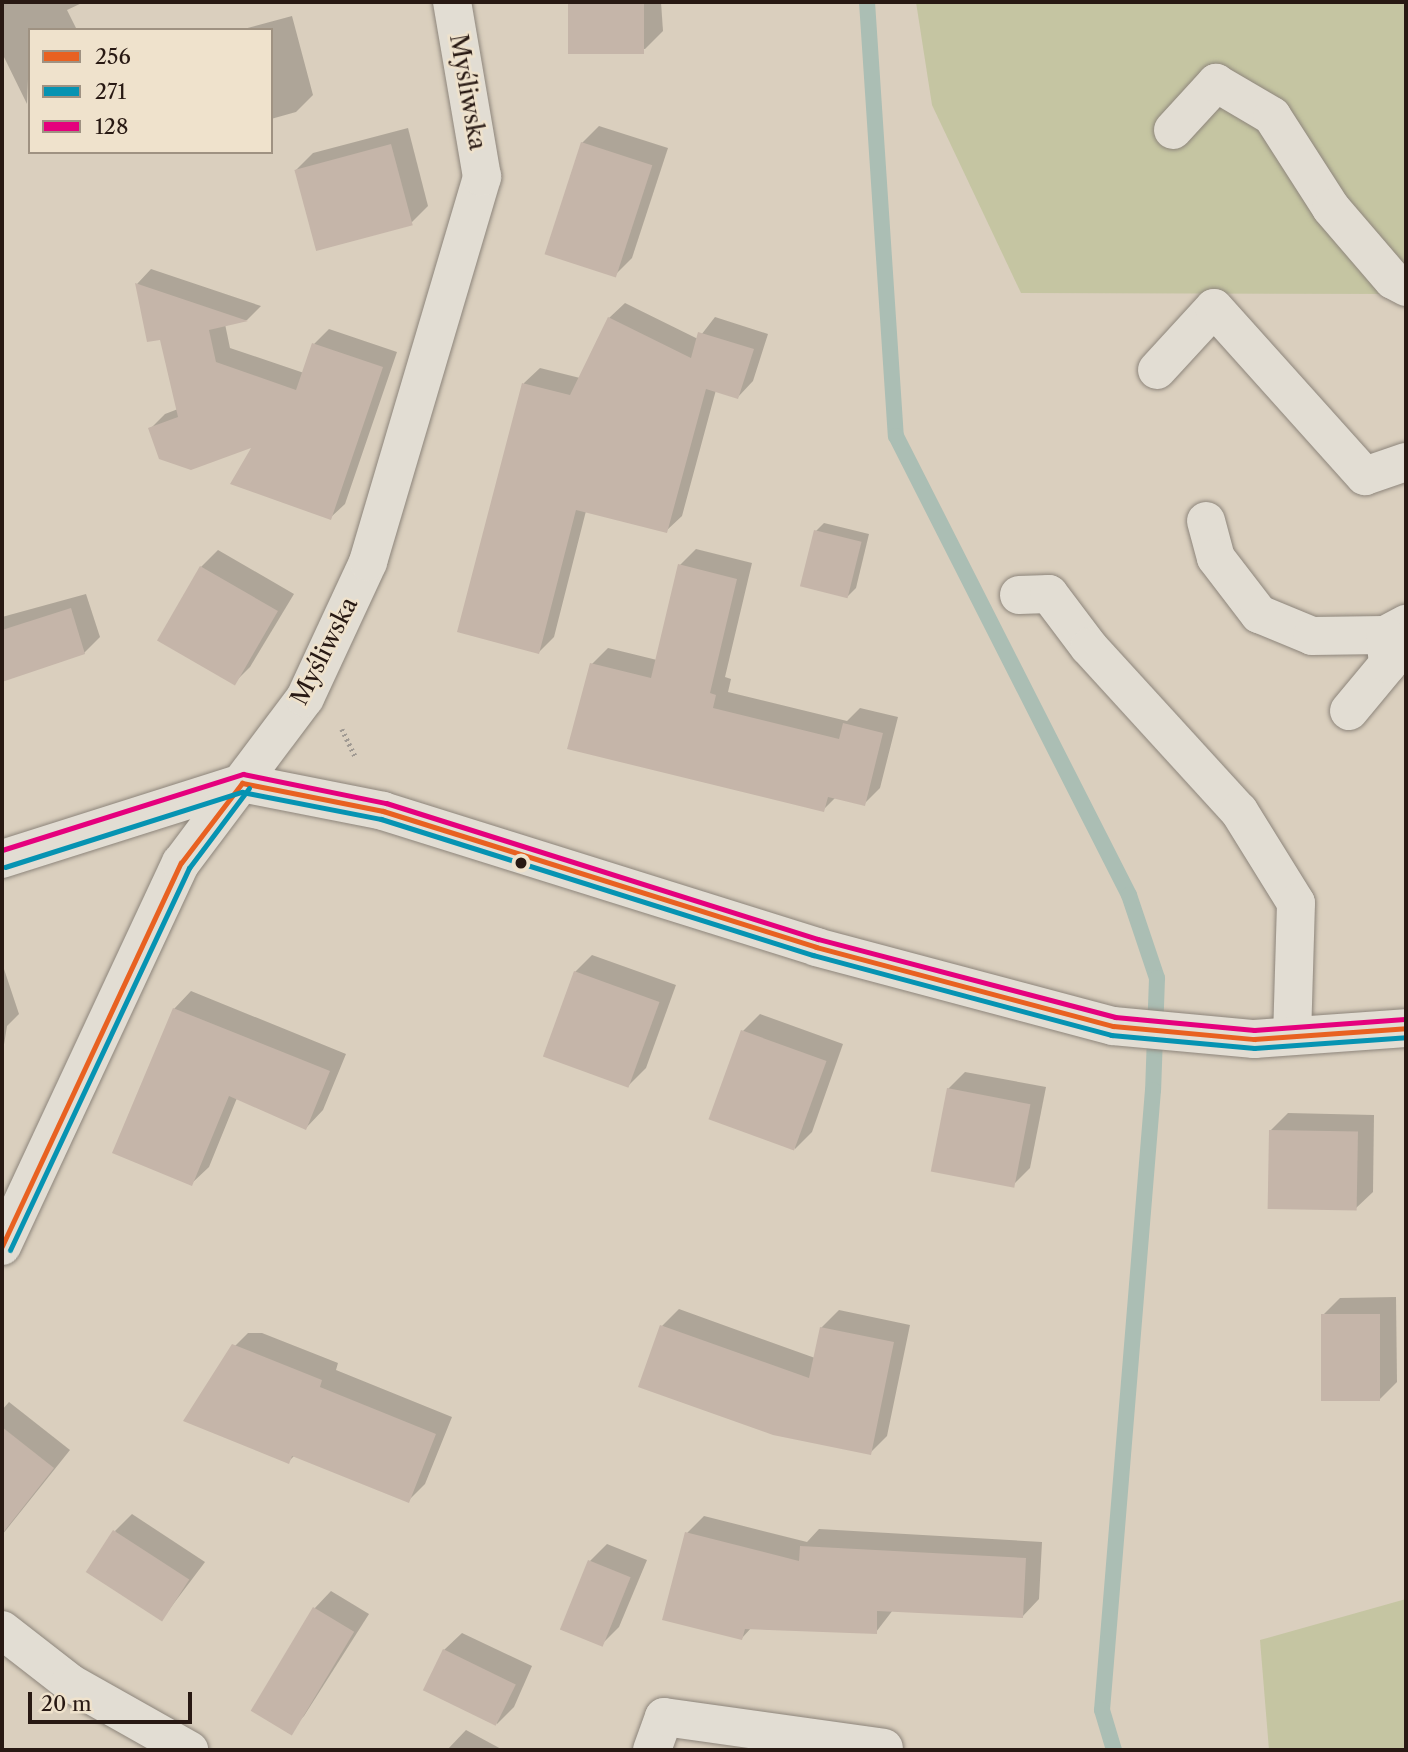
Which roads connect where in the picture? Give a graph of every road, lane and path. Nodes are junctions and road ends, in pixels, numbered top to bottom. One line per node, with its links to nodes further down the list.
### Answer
1 (452, 2): 12 (street, Myśliwska)
2 (1173, 130): 3 (street)
3 (1406, 287)
4 (1157, 370): 5 (street)
5 (1406, 462)
6 (1206, 521): 8 (street)
7 (1019, 595): 15 (street)
8 (1396, 629): 9 (street)
9 (1349, 710)
10 (340, 719): 11 (path)
11 (361, 765)
12 (242, 783): 13 (street); 15 (street); 16 (street, Myśliwska)
13 (2, 859)
14 (1406, 1028): 15 (street)
15 (1292, 1036)
16 (2, 1246)
17 (2, 1630): 19 (street)
18 (884, 1748): 20 (street)
19 (189, 1750)
20 (652, 1750)

